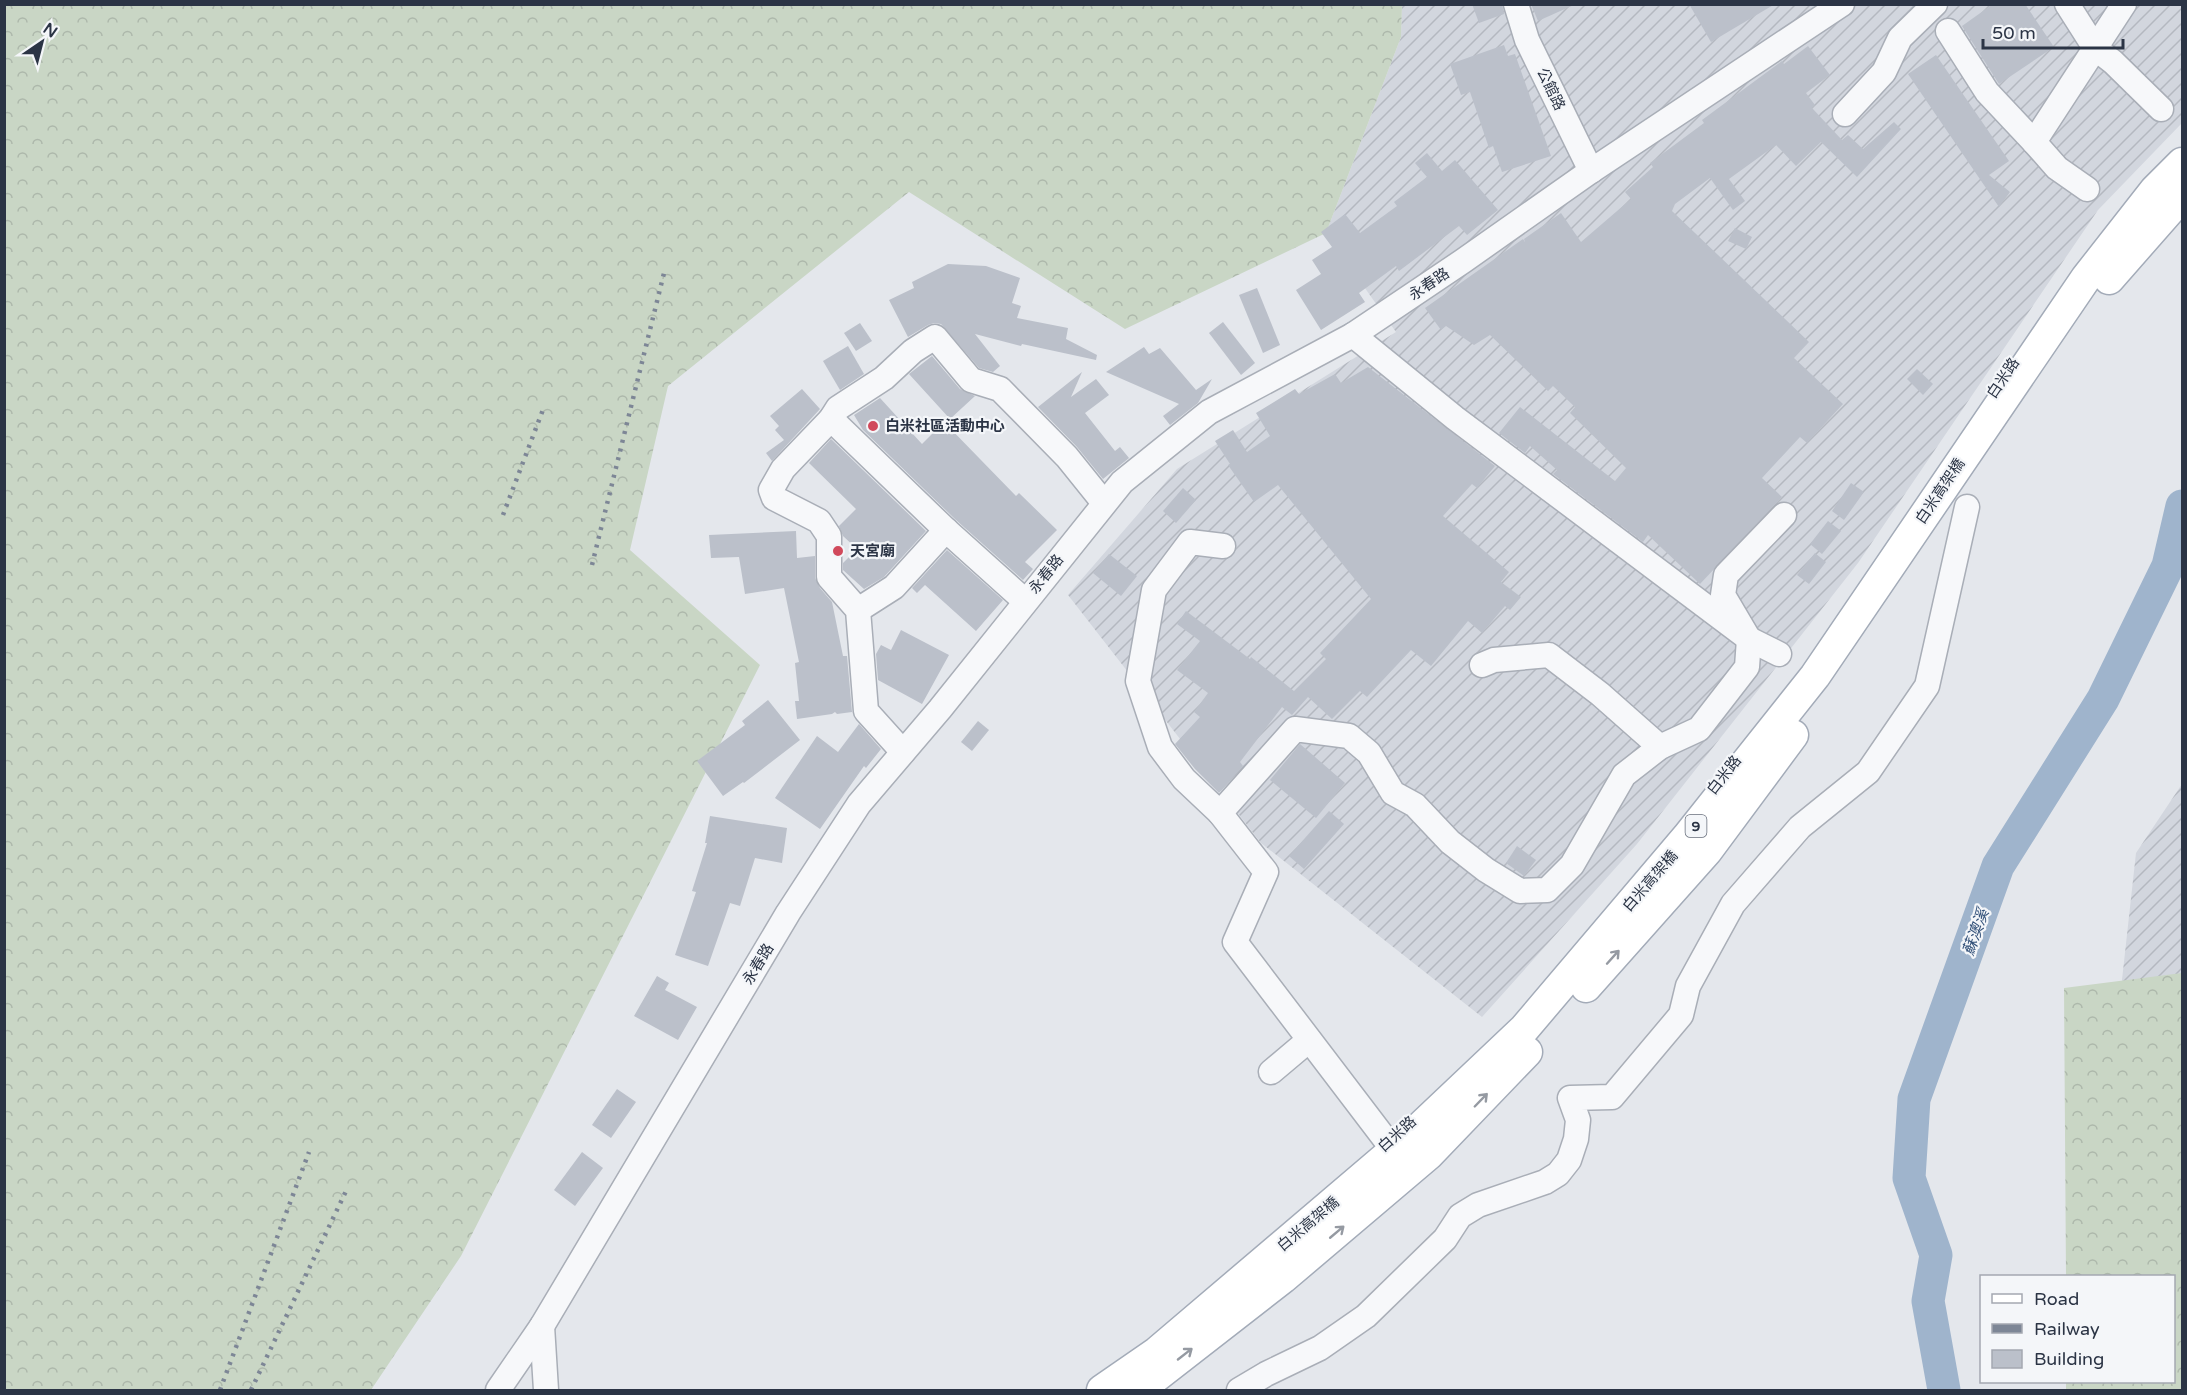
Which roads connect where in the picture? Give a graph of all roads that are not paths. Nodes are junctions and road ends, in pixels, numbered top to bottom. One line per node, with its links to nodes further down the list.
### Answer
1 (1516, 4): 13 (street, 公館路)
2 (1842, 4): 13 (street, 永春路)
3 (1935, 4): 9 (street)
4 (2067, 4): 7 (street)
5 (2124, 4): 7 (street)
6 (1948, 31): 10 (street)
7 (2095, 48): 8 (street); 10 (street)
8 (2162, 108)
9 (1845, 114)
10 (2034, 142): 14 (street)
11 (2182, 148): 33 (street, 白米路)
12 (2182, 163): 38 (main road, 白米高架橋 / 9)
13 (1591, 171): 16 (street, 永春路)
14 (2087, 189)
15 (2182, 196): 39 (main road, 白米高架橋 / 9, one-way to 15)
16 (1353, 335): 18 (street, 永春路); 25 (street)
17 (831, 420): 18 (street); 21 (street); 24 (street)
18 (1104, 503): 23 (street, 永春路)
19 (1967, 507): 40 (street)
20 (1784, 515): 25 (street)
21 (946, 530): 23 (street); 24 (street)
22 (1224, 546): 30 (street)
23 (1025, 601): 29 (street, 永春路)
24 (858, 610): 29 (street)
25 (1749, 639): 26 (street); 28 (street)
26 (1779, 654)
27 (1482, 665): 28 (street)
28 (1660, 747): 30 (street)
29 (903, 752): 34 (street, 永春路)
30 (1220, 813): 31 (street)
31 (1309, 1040): 32 (street); 33 (street)
32 (1270, 1072)
33 (1388, 1143): 37 (street, 白米路)
34 (542, 1326): 35 (street, 永春路); 36 (street)
35 (498, 1390)
36 (546, 1390)
37 (1090, 1390)
38 (1102, 1390)
39 (1139, 1390)
40 (1239, 1390)

